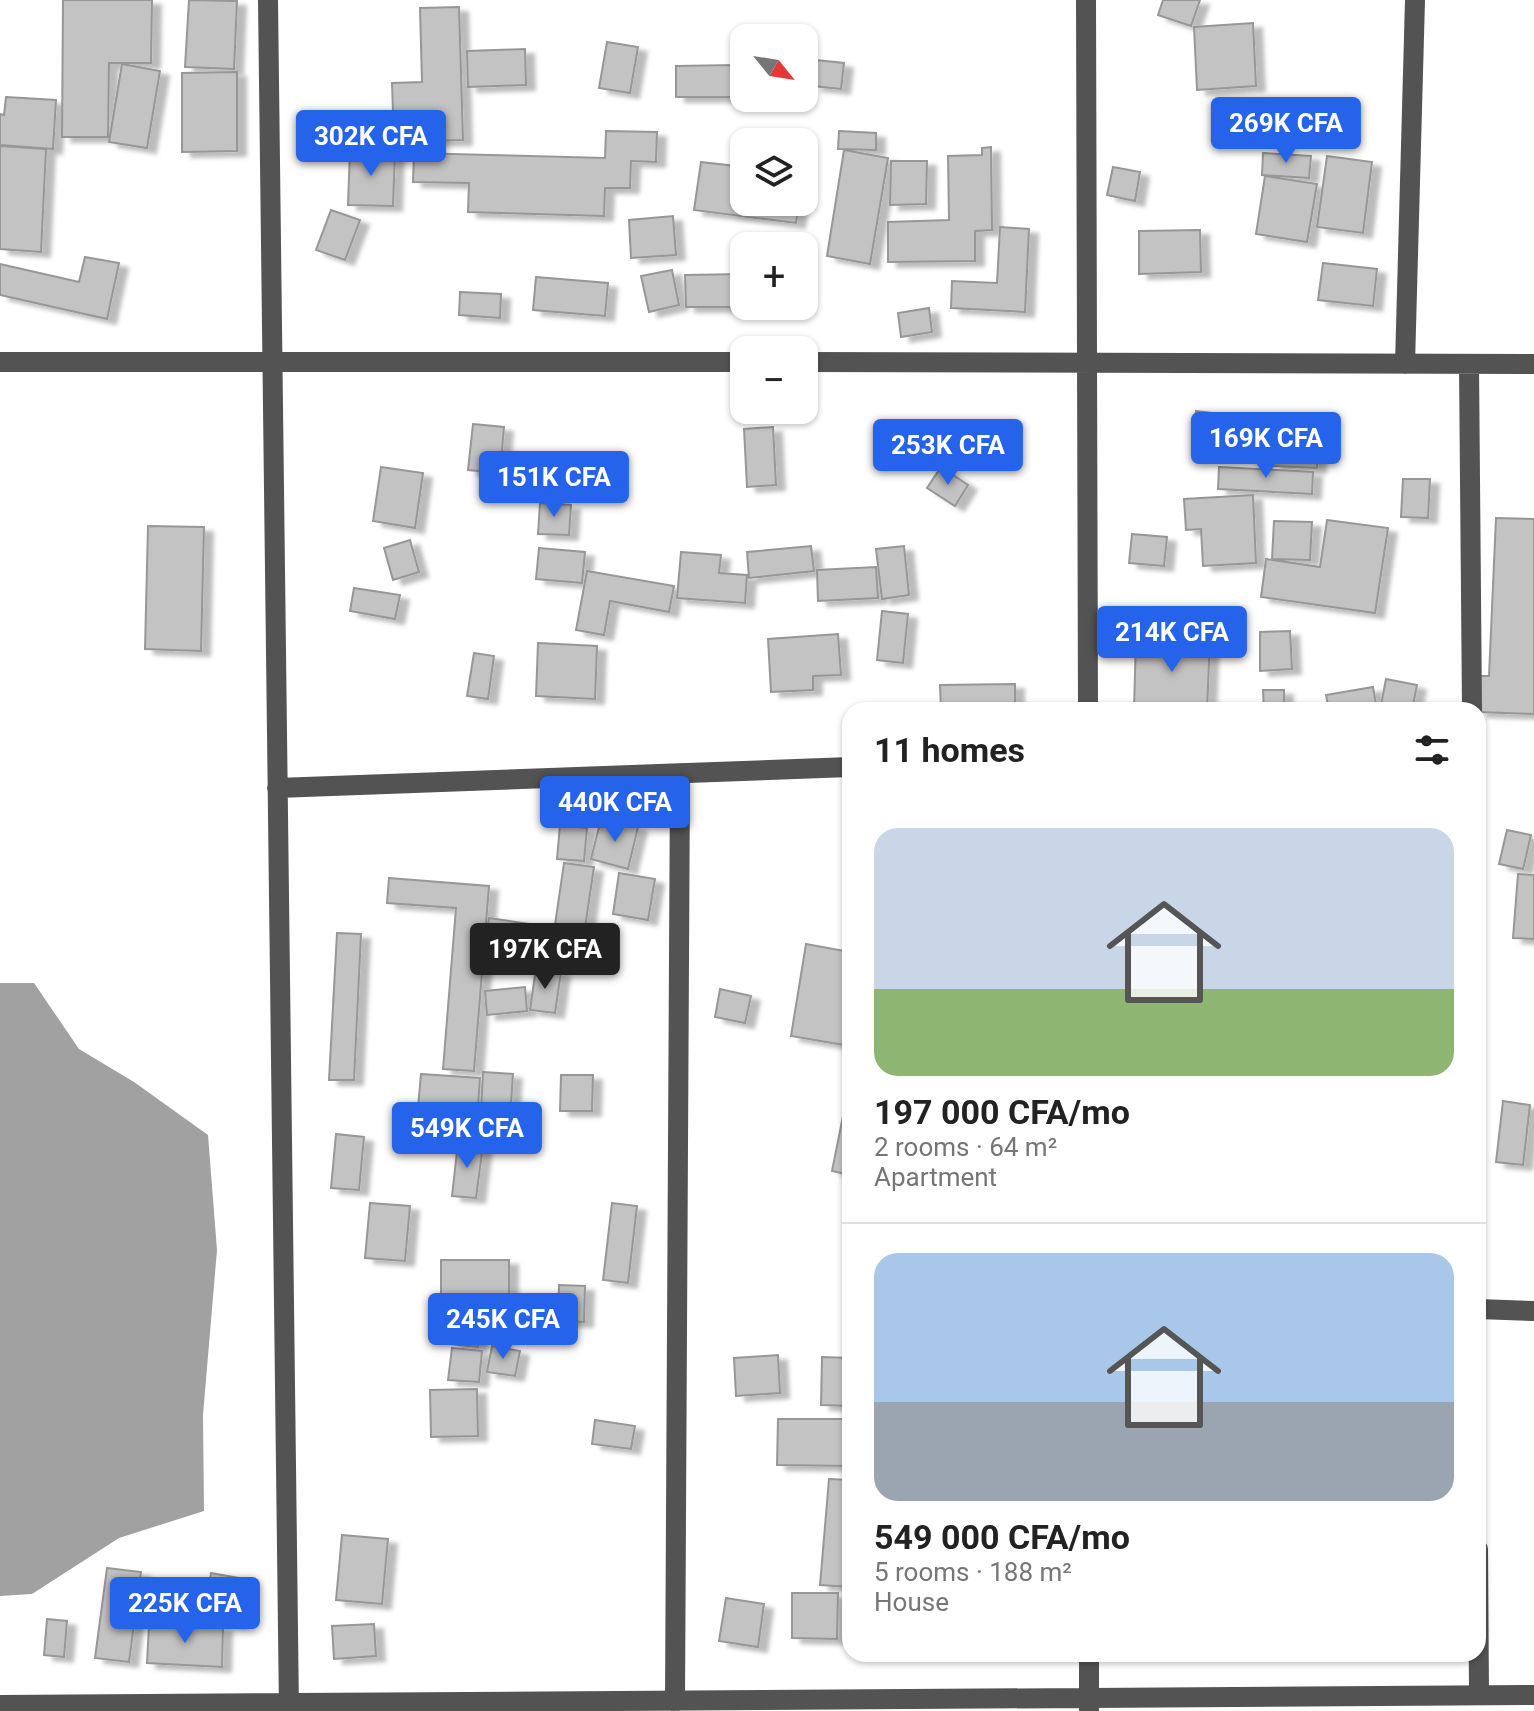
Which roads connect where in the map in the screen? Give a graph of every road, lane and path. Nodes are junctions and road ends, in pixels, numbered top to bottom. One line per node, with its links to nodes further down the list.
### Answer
1 (268, 0): 4 (street)
2 (1086, 0): 8 (street)
3 (1415, 0): 9 (street)
4 (272, 360): 5 (street); 6 (street); 16 (street)
5 (0, 362)
6 (730, 362)
7 (818, 362): 8 (street)
8 (1087, 363): 9 (street); 12 (street)
9 (1405, 364): 10 (street)
10 (1469, 364): 11 (street); 13 (street)
11 (1534, 364)
12 (1088, 702)
13 (1472, 702)
14 (842, 767): 15 (street)
15 (680, 774): 16 (street); 23 (street)
16 (277, 788): 26 (street)
17 (1486, 1309): 18 (street)
18 (1534, 1311)
19 (1089, 1662): 25 (street)
20 (1479, 1662): 21 (street)
21 (1479, 1695): 22 (street); 25 (street)
22 (1534, 1695)
23 (675, 1702): 25 (street); 26 (street)
24 (0, 1705): 26 (street)
25 (1089, 1706)
26 (289, 1707)

